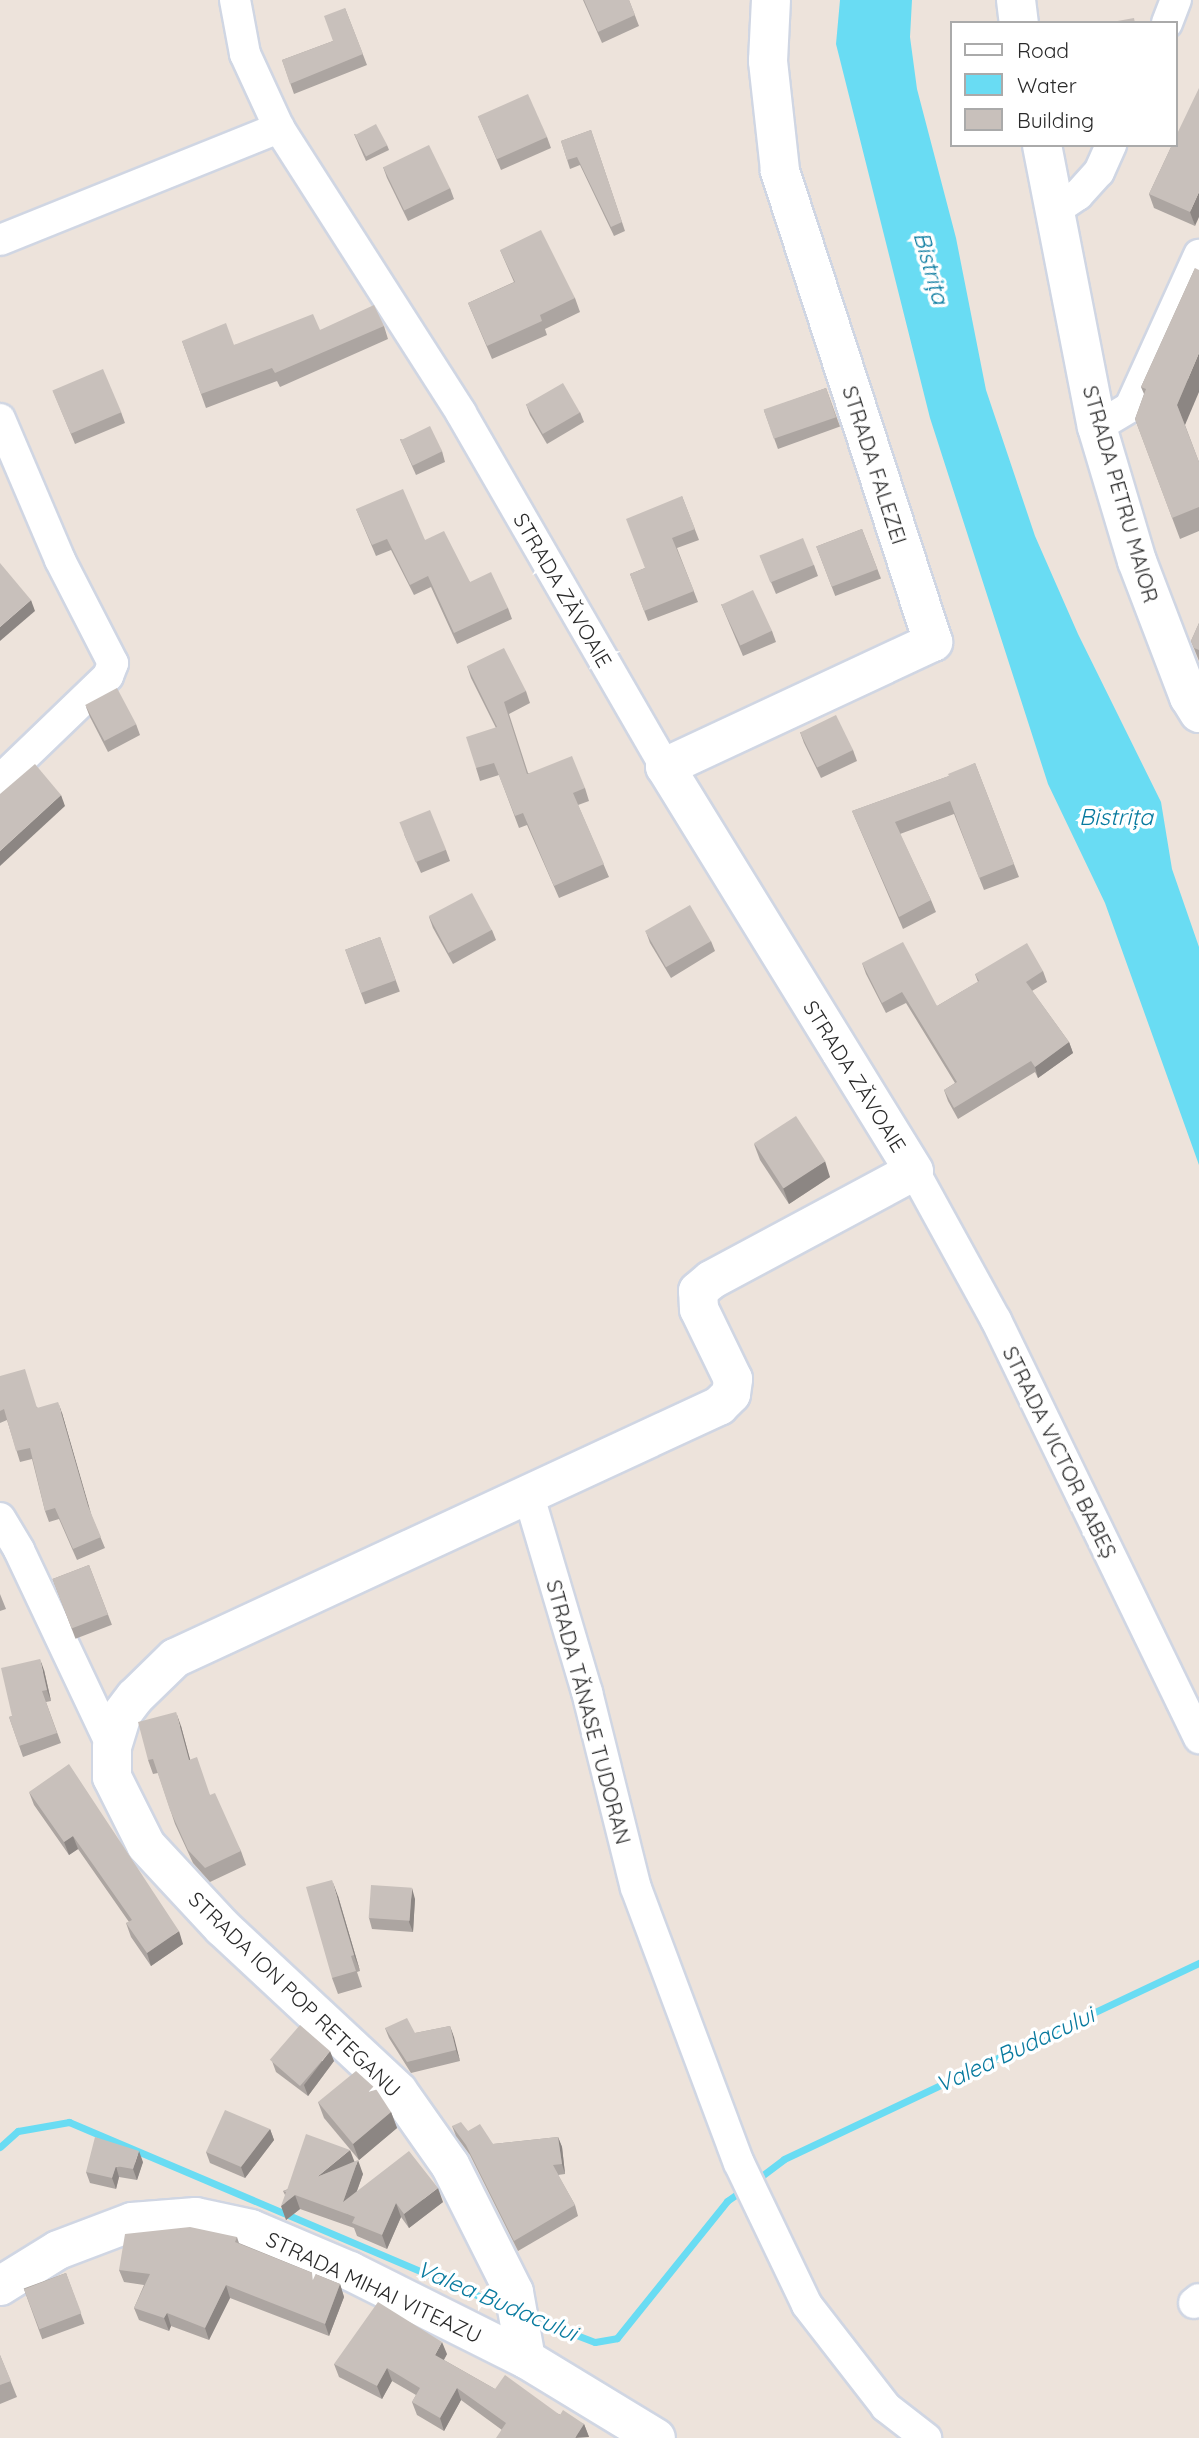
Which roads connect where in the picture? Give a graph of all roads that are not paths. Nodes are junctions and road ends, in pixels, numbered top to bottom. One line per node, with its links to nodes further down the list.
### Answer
1 (235, 0): 7 (street, STRADA ZĂVOAIE)
2 (771, 0): 16 (street, STRADA FALEZEI)
3 (1016, 0): 5 (street)
4 (1176, 0): 6 (street)
5 (1019, 21)
6 (1168, 21)
7 (279, 128): 11 (street); 16 (street, STRADA ZĂVOAIE)
8 (1042, 147): 10 (street, STRADA PETRU MAIOR)
9 (1110, 147): 10 (street)
10 (1054, 211): 14 (street, STRADA PETRU MAIOR)
11 (0, 240)
12 (1199, 255): 14 (street)
13 (0, 419): 17 (street)
14 (1097, 427): 15 (street, STRADA PETRU MAIOR)
15 (1199, 713)
16 (665, 767): 18 (street, STRADA ZĂVOAIE)
17 (0, 780)
18 (914, 1171): 19 (street); 21 (street, STRADA VICTOR BABEȘ)
19 (528, 1493): 22 (street, STRADA ION POP RETEGANU); 26 (street, STRADA TĂNASE TUDORAN)
20 (0, 1518): 22 (street, STRADA ION POP RETEGANU)
21 (1199, 1738)
22 (112, 1747): 24 (street, STRADA ION POP RETEGANU)
23 (0, 2286): 24 (street, STRADA MIHAI VITEAZU)
24 (524, 2346): 25 (street, STRADA MIHAI VITEAZU)
25 (656, 2438)
26 (926, 2438)

